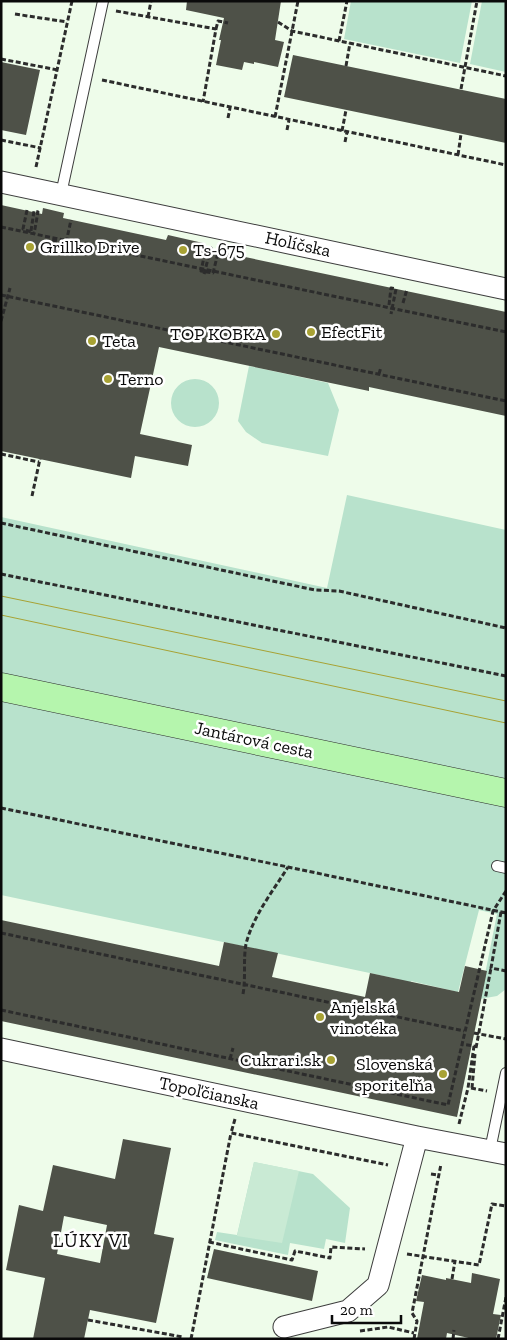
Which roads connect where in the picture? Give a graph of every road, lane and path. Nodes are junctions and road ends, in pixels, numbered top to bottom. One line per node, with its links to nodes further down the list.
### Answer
1 (72, 1): 12 (path)
2 (104, 1): 43 (lane)
3 (117, 1): 8 (path)
4 (151, 1): 10 (path)
5 (298, 1): 16 (path)
6 (347, 1): 17 (path)
7 (477, 1): 21 (path)
8 (115, 11): 10 (path); 11 (path)
9 (15, 14): 12 (path)
10 (148, 17): 15 (path)
11 (113, 20)
12 (68, 22): 22 (path)
13 (278, 22): 16 (path)
14 (228, 23): 15 (path)
15 (216, 29): 26 (path)
16 (292, 31): 17 (path); 29 (path)
17 (339, 41): 18 (path)
18 (350, 43): 20 (path); 21 (path)
19 (1, 59): 22 (path)
20 (346, 66)
21 (465, 68): 24 (path); 25 (path)
22 (58, 70): 38 (path)
23 (103, 73): 26 (path)
24 (506, 76)
25 (461, 89)
26 (202, 102): 27 (path)
27 (230, 108): 29 (path); 30 (path)
28 (346, 110): 33 (path)
29 (275, 117): 31 (path)
30 (228, 118)
31 (289, 120): 32 (path); 33 (path)
32 (287, 130)
33 (342, 131): 34 (path)
34 (347, 132): 37 (path); 39 (path)
35 (461, 134): 39 (path)
36 (1, 140): 38 (path)
37 (345, 142)
38 (41, 148): 41 (path)
39 (458, 155): 40 (path)
40 (506, 165)
41 (35, 172)
42 (1, 182): 43 (street, Holíčska)
43 (68, 196): 46 (street, Holíčska); 47 (path)
44 (28, 204): 47 (path)
45 (1, 227): 47 (path)
46 (223, 228): 48 (path); 51 (street, Holíčska)
47 (32, 232): 47 (path); 48 (path)
48 (205, 269): 49 (path); 55 (path)
49 (204, 274)
50 (10, 288): 53 (path)
51 (506, 289)
52 (1, 295): 53 (path)
53 (8, 296): 57 (path); 60 (path)
54 (389, 305): 55 (path)
55 (392, 308): 56 (path); 59 (path)
56 (391, 314)
57 (1, 321)
58 (193, 327): 60 (path)
59 (506, 332)
60 (191, 335): 62 (path)
61 (381, 367): 62 (path)
62 (379, 374): 63 (path)
63 (506, 401)
64 (1, 454): 65 (path)
65 (32, 496)
66 (1, 522): 68 (path)
67 (1, 574): 69 (path)
68 (506, 628)
69 (506, 676)
70 (1, 687): 71 (street, Jantárová cesta)
71 (506, 793)
72 (1, 808): 73 (path)
73 (288, 867): 75 (path); 80 (path)
74 (506, 891): 75 (path)
75 (493, 911): 76 (path); 83 (path)
76 (504, 913): 78 (path)
77 (1, 933): 80 (path)
78 (491, 968): 79 (path); 84 (path)
79 (506, 971)
80 (245, 984): 81 (path); 83 (path)
81 (243, 994)
82 (1, 1010): 89 (path)
83 (464, 1031): 86 (path)
84 (475, 1034): 85 (path); 91 (path)
85 (506, 1039)
86 (461, 1044): 89 (path); 93 (path)
87 (232, 1048): 89 (path)
88 (1, 1049): 95 (street, Topoľčianska)
89 (230, 1059)
90 (506, 1073): 96 (lane)
91 (472, 1088)
92 (236, 1116): 94 (path)
93 (458, 1129)
94 (231, 1133): 98 (path); 101 (path)
95 (417, 1137): 96 (street, Topoľčianska); 98 (street)
96 (498, 1152)
97 (441, 1160): 99 (path)
98 (408, 1169): 99 (path); 102 (street)
99 (438, 1175): 103 (path)
100 (506, 1206): 104 (path)
101 (209, 1242): 102 (path); 113 (path)
102 (387, 1250): 108 (street)
103 (423, 1256): 104 (path); 111 (path)
104 (455, 1261): 105 (path)
105 (452, 1279)
106 (506, 1297): 116 (path)
107 (88, 1320): 112 (path)
108 (284, 1327)
109 (454, 1330): 115 (path)
110 (355, 1331): 111 (path)
111 (414, 1333): 114 (path)
112 (183, 1338): 113 (path)
113 (192, 1339)
114 (414, 1339)
115 (453, 1339)
116 (498, 1339)

